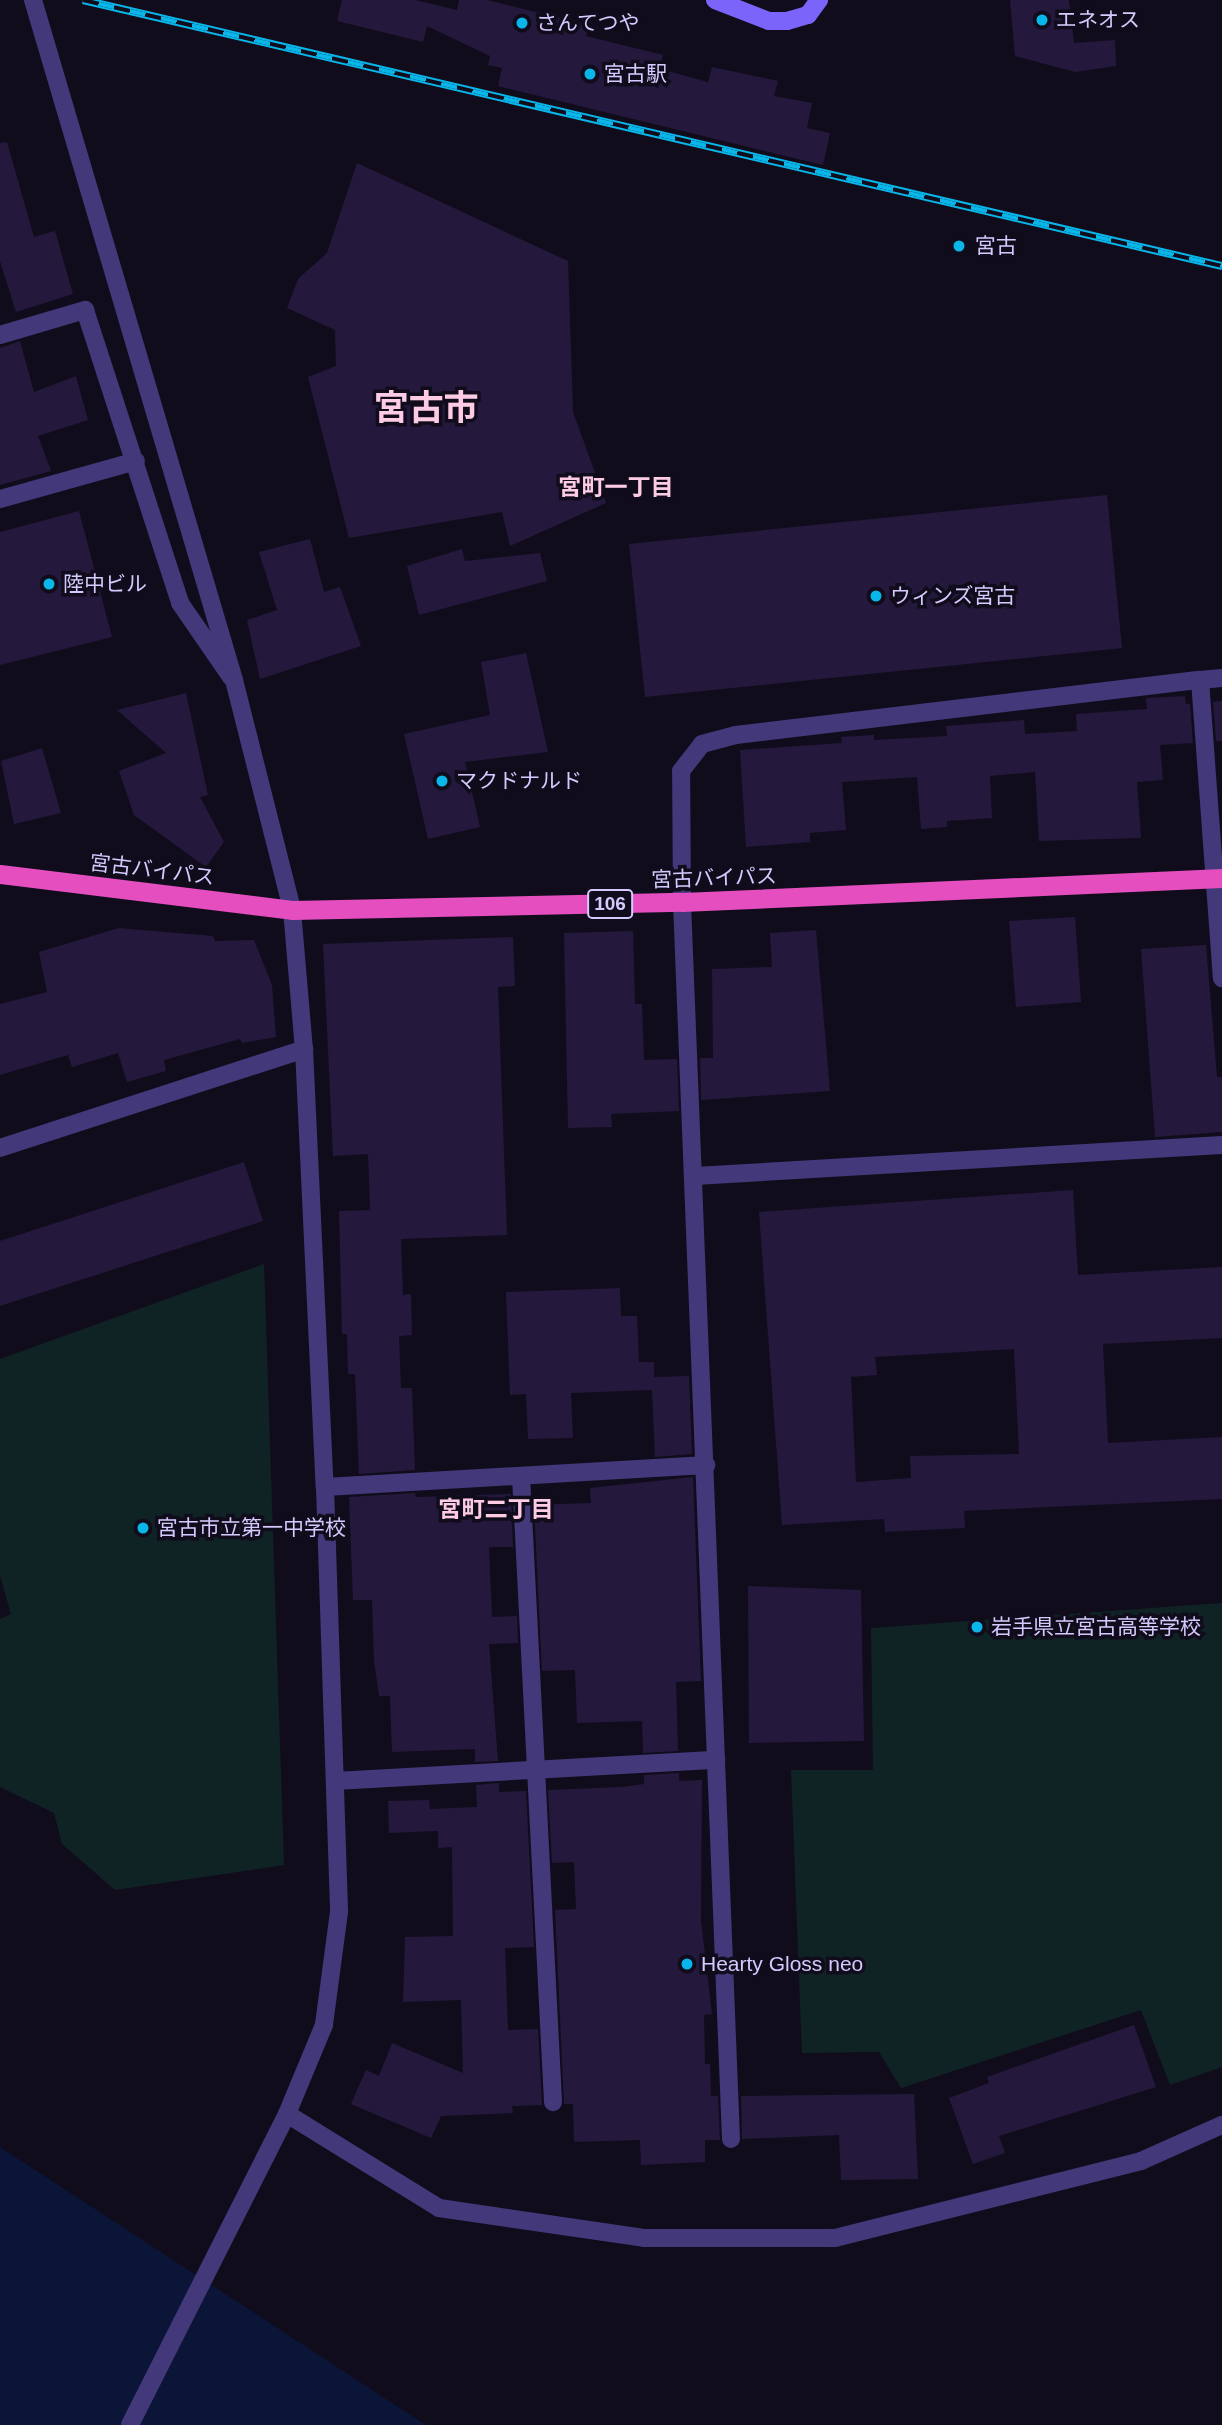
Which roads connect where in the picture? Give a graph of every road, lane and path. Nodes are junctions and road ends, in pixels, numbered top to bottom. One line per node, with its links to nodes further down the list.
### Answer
1 (33, 0): 9 (street)
2 (715, 0): 3 (main road)
3 (819, 0)
4 (0, 335): 5 (street)
5 (136, 461): 6 (street); 9 (street)
6 (0, 499)
7 (1222, 678): 8 (street)
8 (1200, 680): 11 (street); 12 (street)
9 (234, 681): 13 (street)
10 (0, 874): 13 (highway, 宮古バイパス / 106)
11 (1217, 878): 12 (highway, 宮古バイパス / 106); 14 (street)
12 (682, 902): 13 (highway, 宮古バイパス / 106); 18 (street)
13 (292, 910): 15 (street)
14 (1222, 978)
15 (304, 1049): 17 (street); 21 (street)
16 (1222, 1145): 18 (street)
17 (0, 1148)
18 (695, 1176): 19 (street)
19 (706, 1465): 20 (street); 22 (street)
20 (521, 1476): 21 (street); 23 (street)
21 (325, 1487): 24 (street)
22 (716, 1760): 23 (street); 28 (street)
23 (536, 1770): 24 (street); 25 (street)
24 (335, 1780): 26 (street)
25 (552, 2102)
26 (287, 2114): 27 (street); 29 (street)
27 (1222, 2125)
28 (731, 2139)
29 (130, 2425)

